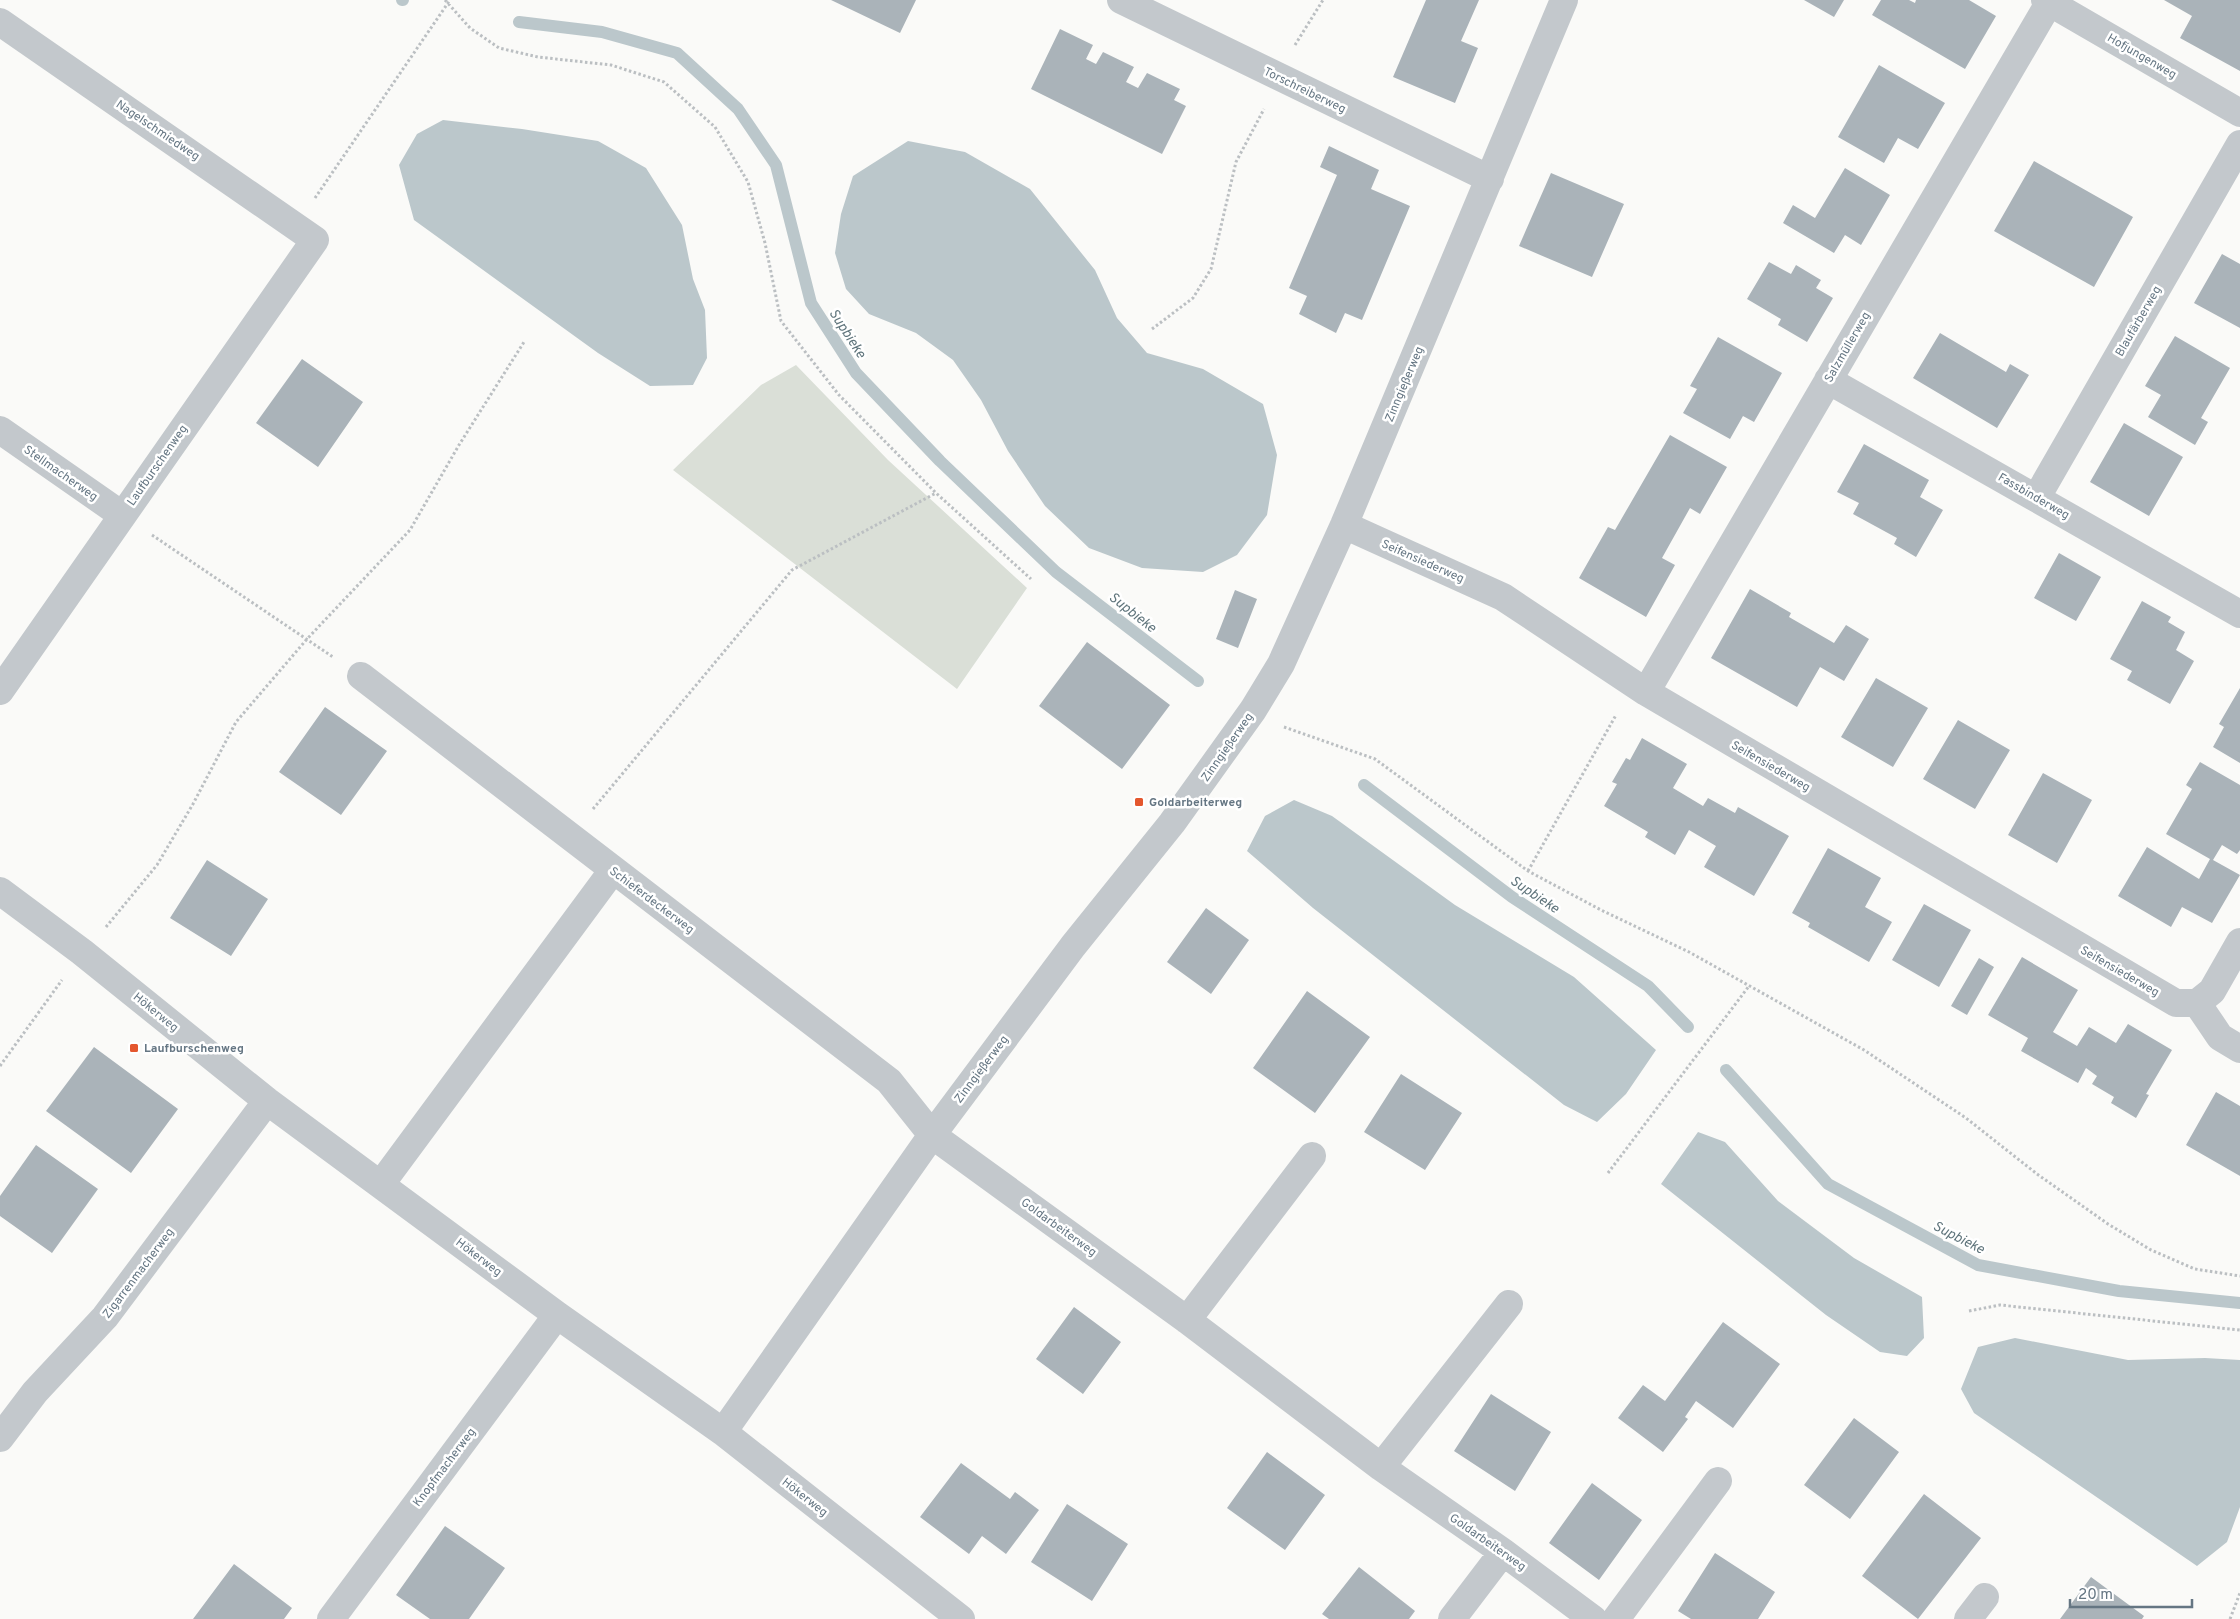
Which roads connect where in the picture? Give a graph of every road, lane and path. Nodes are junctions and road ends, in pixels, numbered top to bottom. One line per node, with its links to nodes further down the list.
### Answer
1 (450, 0): 6 (path)
2 (1121, 0): 8 (street, Torschreiberweg)
3 (1323, 0): 8 (path)
4 (1564, 0): 11 (street, Zinngießerweg)
5 (2047, 1): 9 (street, Hofjungenweg); 15 (street, Salzmüllerweg)
6 (446, 2): 12 (path); 17 (path)
7 (0, 22): 12 (street, Nagelschmiedweg)
8 (1280, 78): 11 (street, Torschreiberweg); 13 (path)
9 (2240, 113)
10 (2240, 144): 18 (street, Blaufärberweg)
11 (1490, 179): 20 (street, Zinngießerweg)
12 (305, 232): 19 (street, Laufburschenweg)
13 (1152, 329)
14 (524, 342): 23 (path)
15 (1828, 380): 18 (street, Fassbinderweg); 26 (street, Salzmüllerweg)
16 (0, 430): 19 (street, Stellmacherweg)
17 (936, 492): 21 (path); 28 (path)
18 (2036, 497): 22 (street, Fassbinderweg)
19 (122, 515): 23 (path); 25 (street, Laufburschenweg)
20 (1344, 525): 26 (street, Seifensiederweg); 27 (street, Zinngießerweg)
21 (1031, 579)
22 (2240, 614)
23 (307, 639): 24 (path); 33 (path)
24 (360, 676): 28 (street, Schieferdeckerweg)
25 (0, 690)
26 (1646, 692): 30 (path); 35 (street, Seifensiederweg)
27 (1253, 710): 30 (path); 39 (street, Zinngießerweg)
28 (570, 837): 29 (street, Schieferdeckerweg)
29 (613, 870): 39 (street, Schieferdeckerweg); 42 (street)
30 (1528, 871): 34 (path)
31 (0, 890): 33 (street, Hökerweg)
32 (2240, 942): 35 (street)
33 (82, 952): 37 (path); 38 (street, Hökerweg)
34 (1750, 986): 41 (path); 43 (path)
35 (2197, 1002): 36 (street)
36 (2240, 1049)
37 (0, 1066)
38 (267, 1101): 42 (street, Hökerweg); 50 (street, Zigarrenmacherweg)
39 (932, 1135): 47 (street, Goldarbeiterweg); 49 (street, Zinngießerweg)
40 (1312, 1156): 47 (street)
41 (1608, 1173)
42 (381, 1184): 46 (street, Hökerweg)
43 (2240, 1276)
44 (1509, 1304): 51 (street)
45 (1969, 1311): 48 (path)
46 (557, 1315): 49 (street, Hökerweg); 56 (street, Knopfmacherweg)
47 (1187, 1320): 51 (street, Goldarbeiterweg)
48 (2240, 1330)
49 (723, 1432): 57 (street, Hökerweg)
50 (0, 1438)
51 (1381, 1467): 53 (street, Goldarbeiterweg)
52 (1718, 1481): 60 (street)
53 (1503, 1552): 58 (street); 59 (street, Goldarbeiterweg)
54 (2240, 1593): 62 (path)
55 (1985, 1597): 61 (street)
56 (342, 1615)
57 (961, 1619)
58 (1452, 1619)
59 (1593, 1619)
60 (1616, 1619)
61 (1968, 1619)
62 (2230, 1619)

